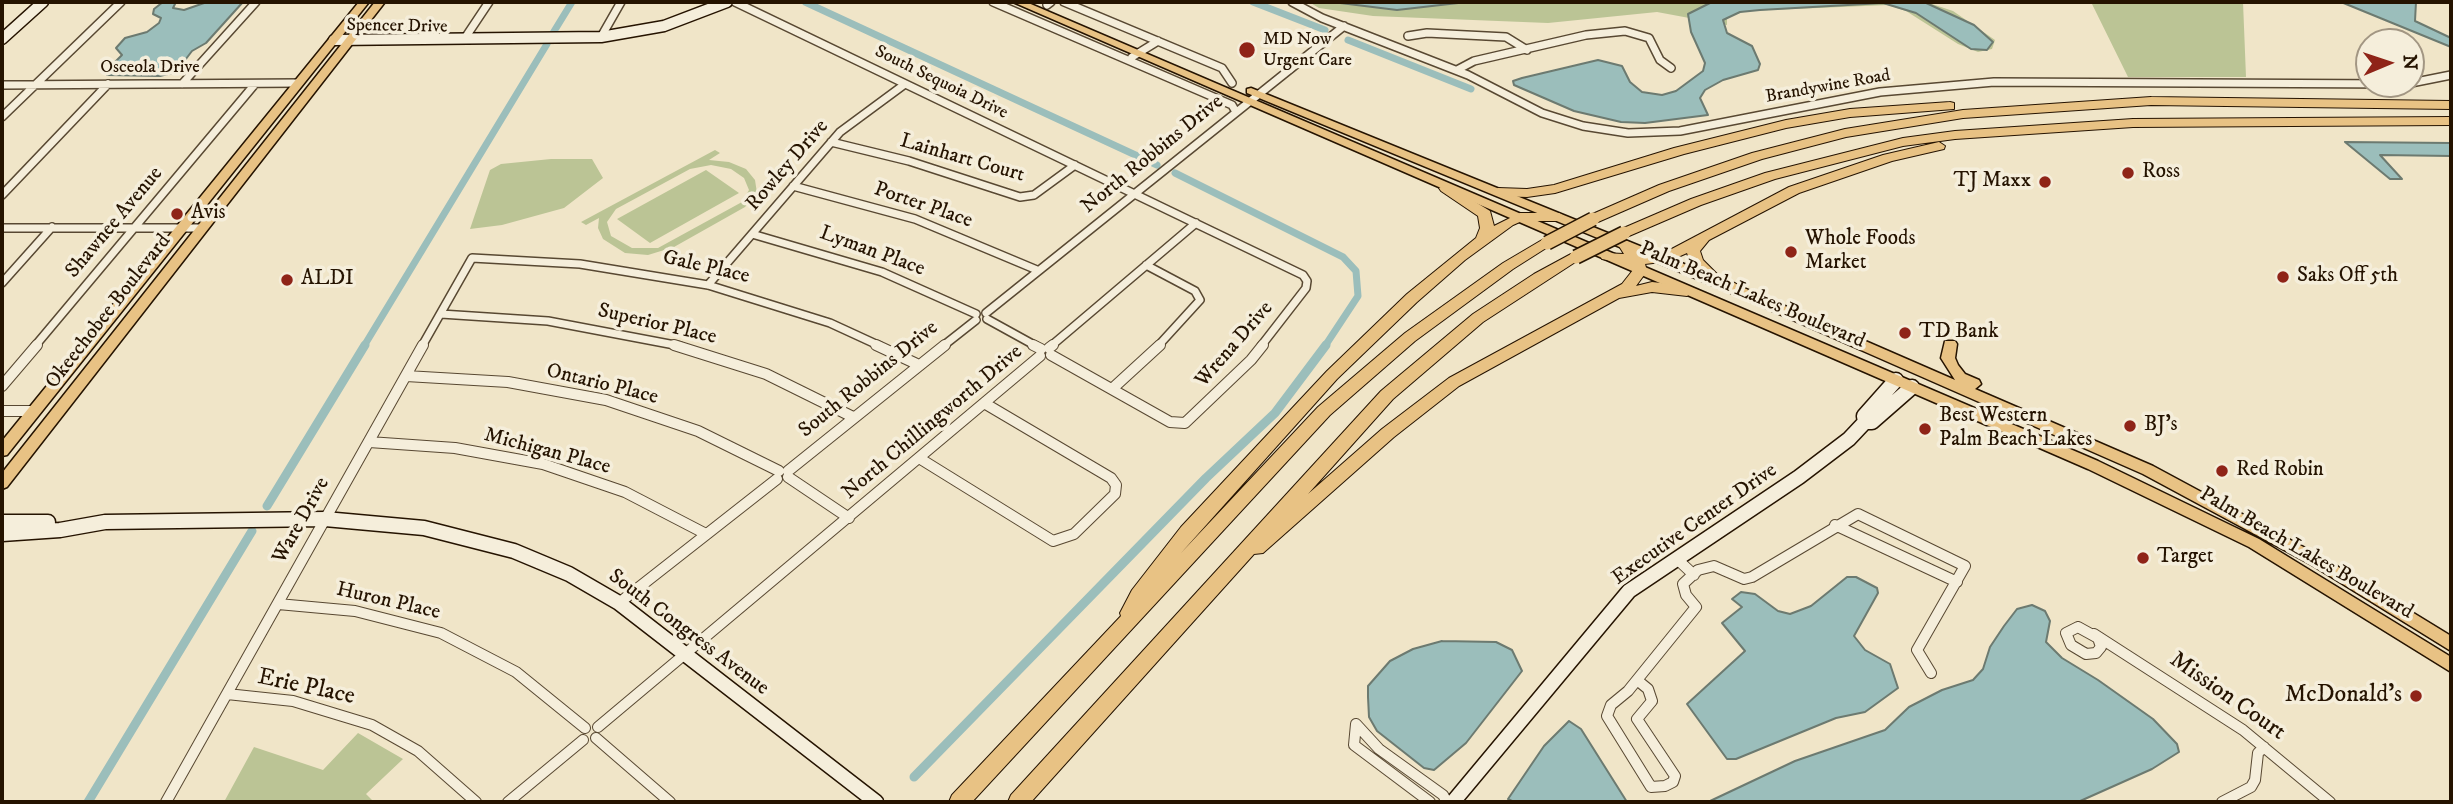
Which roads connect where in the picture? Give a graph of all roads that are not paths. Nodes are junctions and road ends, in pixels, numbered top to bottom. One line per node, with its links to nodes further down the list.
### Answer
1 (43, 2): 21 (street)
2 (121, 2): 41 (street)
3 (256, 2): 37 (street)
4 (364, 2): 23 (main road, Okeechobee Boulevard)
5 (489, 2): 20 (street)
6 (621, 2): 18 (street)
7 (727, 2): 18 (street, Spencer Drive)
8 (735, 2): 35 (street, South Sequoia Drive)
9 (993, 2): 15 (street)
10 (1018, 2): 14 (main road, Palm Beach Lakes Boulevard)
11 (1064, 2): 26 (street)
12 (1292, 2): 16 (street, Brandywine Road)
13 (378, 3): 24 (main road, Okeechobee Boulevard)
14 (1044, 5): 15 (street); 26 (main road, Palm Beach Lakes Boulevard)
15 (1027, 16): 28 (street)
16 (1344, 26): 31 (street, Brandywine Road); 42 (street, North Robbins Drive)
17 (1408, 36): 27 (street)
18 (601, 37): 22 (street, Spencer Drive)
19 (430, 38): 20 (street, Spencer Drive); 24 (street, Spencer Drive); 25 (street)
20 (465, 38): 22 (street, Spencer Drive)
21 (2, 39)
22 (500, 39): 25 (street, Spencer Drive)
23 (334, 40): 24 (street, Spencer Drive); 34 (main road, Okeechobee Boulevard)
24 (349, 41): 25 (street, Spencer Drive); 65 (main road, Okeechobee Boulevard)
25 (412, 44)
26 (1148, 47): 28 (street); 29 (main road, Palm Beach Lakes Boulevard); 42 (main road, Palm Beach Lakes Boulevard)
27 (1527, 50): 30 (street); 31 (street)
28 (1128, 60): 29 (street); 45 (street)
29 (1154, 60): 42 (main road, Palm Beach Lakes Boulevard)
30 (1671, 68)
31 (1454, 69): 39 (street, Brandywine Road)
32 (2451, 75): 33 (street)
33 (2425, 80)
34 (299, 83): 38 (street, Osceola Drive); 63 (main road, Okeechobee Boulevard)
35 (905, 83): 50 (street, Rowley Drive); 51 (street, South Sequoia Drive)
36 (108, 84): 37 (street, Osceola Drive); 41 (street, Osceola Drive); 57 (street)
37 (182, 84): 38 (street, Osceola Drive)
38 (255, 84): 62 (street, Shawnee Avenue)
39 (2355, 84)
40 (2, 85): 41 (street, Osceola Drive)
41 (35, 85): 46 (street)
42 (1254, 97): 45 (street, North Robbins Drive); 49 (main road, Palm Beach Lakes Boulevard); 49 (main road, Palm Beach Lakes Boulevard)
43 (2451, 106): 44 (highway)
44 (2015, 110): 54 (highway); 118 (highway, bridge)
45 (1236, 112): 56 (street, North Robbins Drive)
46 (2, 117)
47 (2451, 121): 48 (highway)
48 (2133, 123): 67 (highway); 69 (highway)
49 (1349, 138): 53 (main road, Palm Beach Lakes Boulevard); 55 (main road, Palm Beach Lakes Boulevard)
50 (831, 142): 51 (street, Lainhart Court); 52 (street, Rowley Drive)
51 (1075, 165): 56 (street, South Sequoia Drive)
52 (793, 186): 66 (street, Rowley Drive); 75 (street, Porter Place)
53 (1446, 188): 58 (main road, Palm Beach Lakes Boulevard); 68 (highway)
54 (1555, 189): 55 (highway); 58 (highway)
55 (1498, 192): 58 (main road, Palm Beach Lakes Boulevard)
56 (1134, 193): 60 (street, South Sequoia Drive); 75 (street, North Robbins Drive)
57 (2, 195)
58 (1532, 216): 59 (highway); 68 (highway); 70 (main road, Palm Beach Lakes Boulevard)
59 (1559, 217): 69 (main road, Palm Beach Lakes Boulevard)
60 (1196, 223): 73 (street, North Chillingworth Drive); 78 (street, South Sequoia Drive)
61 (52, 227): 62 (street); 64 (street); 76 (street)
62 (135, 227): 63 (street); 89 (street, Shawnee Avenue)
63 (184, 227): 65 (street); 94 (main road, Okeechobee Boulevard)
64 (2, 228)
65 (203, 228): 103 (main road, Okeechobee Boulevard)
66 (752, 234): 77 (street, Rowley Drive); 83 (street, Lyman Place)
67 (1709, 234): 72 (highway); 80 (highway)
68 (1483, 239): 118 (highway)
69 (1625, 239): 72 (main road, Palm Beach Lakes Boulevard); 74 (highway); 112 (highway, bridge)
70 (1607, 256): 74 (highway)
71 (472, 258): 77 (street, Gale Place); 82 (street, Ware Drive)
72 (1656, 259): 74 (highway); 80 (main road, Palm Beach Lakes Boulevard)
73 (1146, 265): 85 (street, North Chillingworth Drive); 91 (street)
74 (1639, 266): 79 (main road, Palm Beach Lakes Boulevard); 81 (highway)
75 (1037, 270): 83 (street, North Robbins Drive)
76 (2, 284)
77 (708, 285): 86 (street, Gale Place)
78 (1307, 285): 98 (street, Wrena Drive)
79 (1687, 291): 81 (highway); 88 (main road, Palm Beach Lakes Boulevard)
80 (1743, 293): 95 (main road, Palm Beach Lakes Boulevard)
81 (1614, 296): 112 (highway)
82 (441, 314): 87 (street, Ware Drive); 96 (street, Superior Place)
83 (981, 316): 85 (street, Lyman Place); 86 (street, South Robbins Drive)
84 (1950, 344): 95 (main road)
85 (1045, 352): 91 (street, Lyman Place); 92 (street, North Chillingworth Drive)
86 (919, 365): 96 (street, South Robbins Drive)
87 (406, 376): 99 (street, Ware Drive); 102 (street, Ontario Place)
88 (1896, 380): 90 (main road, Palm Beach Lakes Boulevard); 97 (street, Executive Center Drive)
89 (2, 386)
90 (1912, 387): 97 (street, Executive Center Drive); 117 (main road, Palm Beach Lakes Boulevard)
91 (1112, 389): 98 (street, Lyman Place)
92 (984, 403): 101 (street, North Chillingworth Drive); 101 (street)
93 (2, 411): 94 (street)
94 (34, 411): 100 (main road, Okeechobee Boulevard)
95 (2026, 415): 119 (main road, Palm Beach Lakes Boulevard)
96 (853, 417): 102 (street, South Robbins Drive)
97 (1865, 422): 111 (street, Executive Center Drive)
98 (1185, 423)
99 (369, 442): 105 (street, Ware Drive); 110 (street, Michigan Place)
100 (2, 451)
101 (919, 458): 104 (street, North Chillingworth Drive)
102 (783, 475): 104 (street, Ontario Place); 110 (street, South Robbins Drive)
103 (2, 483)
104 (849, 517): 122 (street, North Chillingworth Drive)
105 (325, 519): 107 (street, South Congress Avenue); 115 (street, South Congress Avenue); 116 (street, Ware Drive)
106 (2, 522): 107 (street, South Congress Avenue)
107 (79, 525): 109 (street, South Congress Avenue)
108 (1835, 525): 113 (street); 114 (street); 114 (street)
109 (2, 534)
110 (706, 534): 115 (street, South Robbins Drive)
111 (1677, 559): 113 (street); 139 (street, Executive Center Drive)
112 (1227, 570): 136 (highway)
113 (1694, 575): 125 (street)
114 (1957, 582): 124 (street)
115 (619, 603): 122 (street, South Congress Avenue)
116 (278, 604): 126 (street, Ware Drive); 128 (street, Huron Place)
117 (2357, 604): 119 (main road); 123 (main road, Palm Beach Lakes Boulevard)
118 (1122, 627): 135 (highway)
119 (2434, 633): 121 (main road, Palm Beach Lakes Boulevard)
120 (2094, 634): 129 (street, Mission Court)
121 (2451, 644)
122 (686, 655): 127 (street, North Chillingworth Drive); 134 (street, South Congress Avenue)
123 (2451, 665)
124 (1931, 673)
125 (1637, 680): 125 (street)
126 (227, 694): 131 (street, Ware Drive); 132 (street, Erie Place)
127 (597, 732): 128 (street); 130 (street)
128 (584, 734): 133 (street)
129 (2264, 747): 140 (street); 141 (street, Mission Court)
130 (661, 800)
131 (166, 802)
132 (476, 802)
133 (508, 802)
134 (876, 802)
135 (959, 802)
136 (1018, 802)
137 (1430, 802): 138 (street)
138 (1447, 802)
139 (1453, 802)
140 (2222, 802)
141 (2330, 802)

